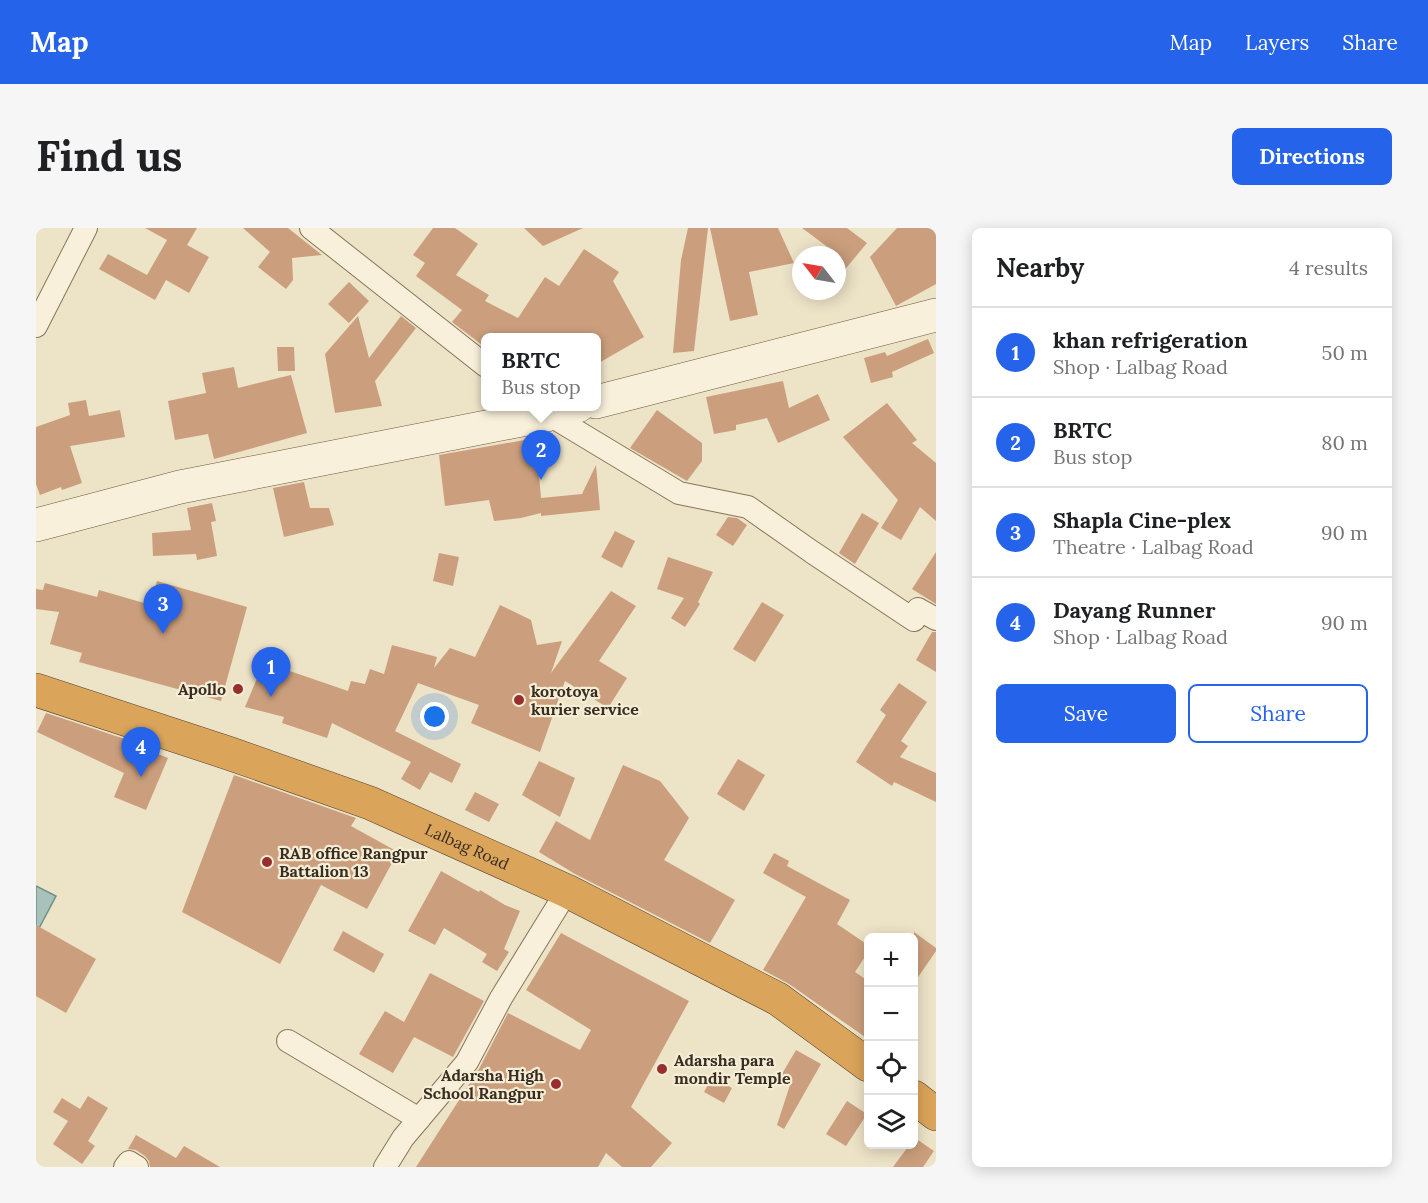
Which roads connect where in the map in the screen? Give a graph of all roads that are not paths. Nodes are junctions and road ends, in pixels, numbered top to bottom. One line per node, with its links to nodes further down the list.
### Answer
1 (86, 228): 4 (street)
2 (311, 228): 5 (street)
3 (936, 315): 6 (main road)
4 (36, 326)
5 (481, 362)
6 (601, 401)
7 (542, 411): 8 (main road); 9 (street)
8 (36, 525)
9 (936, 620)
10 (36, 690): 11 (highway, Lalbag Road)
11 (567, 891): 13 (highway, Lalbag Road); 16 (street)
12 (288, 1041): 16 (street)
13 (864, 1062)
14 (918, 1100): 15 (highway)
15 (936, 1114)
16 (419, 1119): 19 (street)
17 (125, 1167): 18 (street)
18 (137, 1167)
19 (385, 1167)

